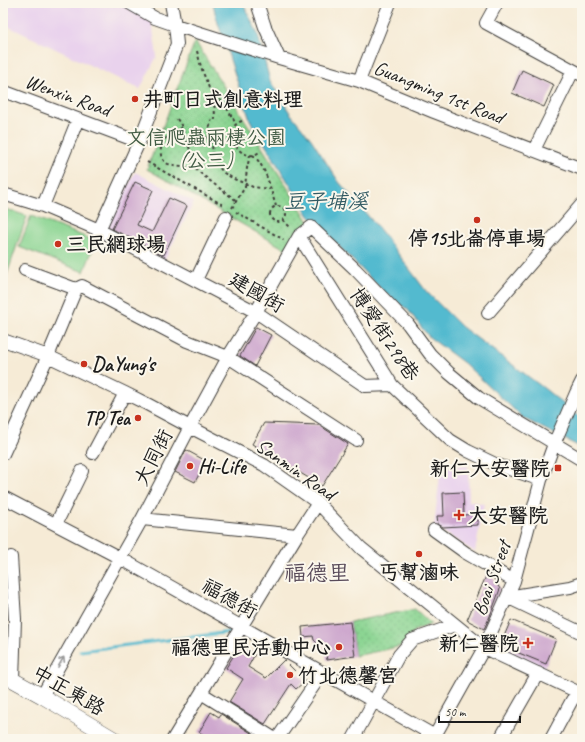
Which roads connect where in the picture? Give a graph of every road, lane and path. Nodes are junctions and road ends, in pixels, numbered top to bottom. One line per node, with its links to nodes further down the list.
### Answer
1 (129, 3): 8 (street)
2 (171, 3): 8 (street)
3 (257, 3): 10 (street)
4 (280, 3): 7 (path)
5 (390, 3): 12 (street)
6 (497, 3): 11 (street)
7 (298, 8)
8 (175, 25): 10 (street, Guangming 1st Road); 20 (street)
9 (197, 51): 14 (path)
10 (279, 58): 12 (street, Guangming 1st Road)
11 (578, 73): 21 (street)
12 (359, 81): 21 (street, Guangming 1st Road)
13 (3, 91): 15 (street, Wenxin Road)
14 (214, 93): 18 (path); 27 (path)
15 (78, 119): 20 (street, Wenxin Road); 32 (street)
16 (177, 119): 19 (path)
17 (242, 121): 18 (path)
18 (236, 124): 23 (path)
19 (182, 127): 25 (path); 25 (path)
20 (140, 142): 35 (street)
21 (534, 150): 26 (street, Guangming 1st Road)
22 (260, 152): 23 (path)
23 (252, 155): 27 (path); 28 (path)
24 (147, 162): 34 (path)
25 (194, 168): 30 (path)
26 (582, 169)
27 (245, 184): 28 (path); 30 (path)
28 (270, 189): 33 (path)
29 (3, 194): 32 (street, 建國街)
30 (237, 201): 34 (path)
31 (582, 204): 41 (street)
32 (43, 206): 35 (street, 建國街)
33 (276, 206): 33 (path)
34 (228, 214): 36 (path); 38 (street)
35 (99, 230): 38 (street, 建國街)
36 (296, 241): 40 (street, 大同街); 46 (street, 博愛街298巷); 50 (street)
37 (25, 270): 39 (street)
38 (196, 280): 40 (street, 建國街)
39 (76, 289): 43 (street); 44 (street)
40 (256, 312): 44 (street, 大同街); 46 (street, 建國街)
41 (488, 313)
42 (3, 340): 43 (street, Sanmin Road)
43 (48, 356): 47 (street, Sanmin Road); 52 (street)
44 (228, 357): 48 (street, 大同街); 49 (street)
45 (582, 381): 50 (street, Boai Street)
46 (392, 385): 55 (street, 博愛街298巷)
47 (124, 393): 48 (street, Sanmin Road); 51 (street)
48 (190, 427): 57 (street, Sanmin Road); 58 (street, 大同街)
49 (356, 440)
50 (554, 444): 53 (street); 55 (street, Boai Street)
51 (94, 453)
52 (3, 454)
53 (582, 460)
54 (82, 471): 59 (street)
55 (541, 480): 64 (street, Boai Street)
56 (3, 498): 59 (street, 福德街)
57 (318, 503): 61 (street); 69 (street, Sanmin Road)
58 (142, 519): 61 (street); 63 (street, 大同街)
59 (56, 524): 63 (street, 福德街)
60 (434, 530): 64 (street)
61 (297, 535): 70 (street)
62 (10, 557): 68 (street)
63 (120, 558): 70 (street, 福德街); 77 (street, 大同街, one-way to 63)
64 (514, 581): 66 (street, Boai Street)
65 (582, 583): 66 (street)
66 (507, 597): 71 (street); 72 (street, Boai Street)
67 (3, 620): 68 (street)
68 (15, 620): 75 (street)
69 (455, 625): 72 (street, Sanmin Road); 79 (street)
70 (242, 627): 73 (street, 福德街); 76 (street)
71 (582, 633)
72 (484, 648): 74 (street, Sanmin Road); 80 (street, Boai Street)
73 (323, 672): 79 (street, 福德街); 83 (street)
74 (538, 673): 78 (street, Sanmin Road); 85 (street)
75 (8, 679): 77 (main road, 中正東路)
76 (201, 693): 82 (street); 83 (street)
77 (42, 696): 81 (main road, 中正東路)
78 (579, 698): 86 (street)
79 (374, 701): 80 (street, 福德街); 84 (street)
80 (434, 737)
81 (114, 739)
82 (173, 739)
83 (276, 739)
84 (353, 739)
85 (500, 739)
86 (552, 739)

